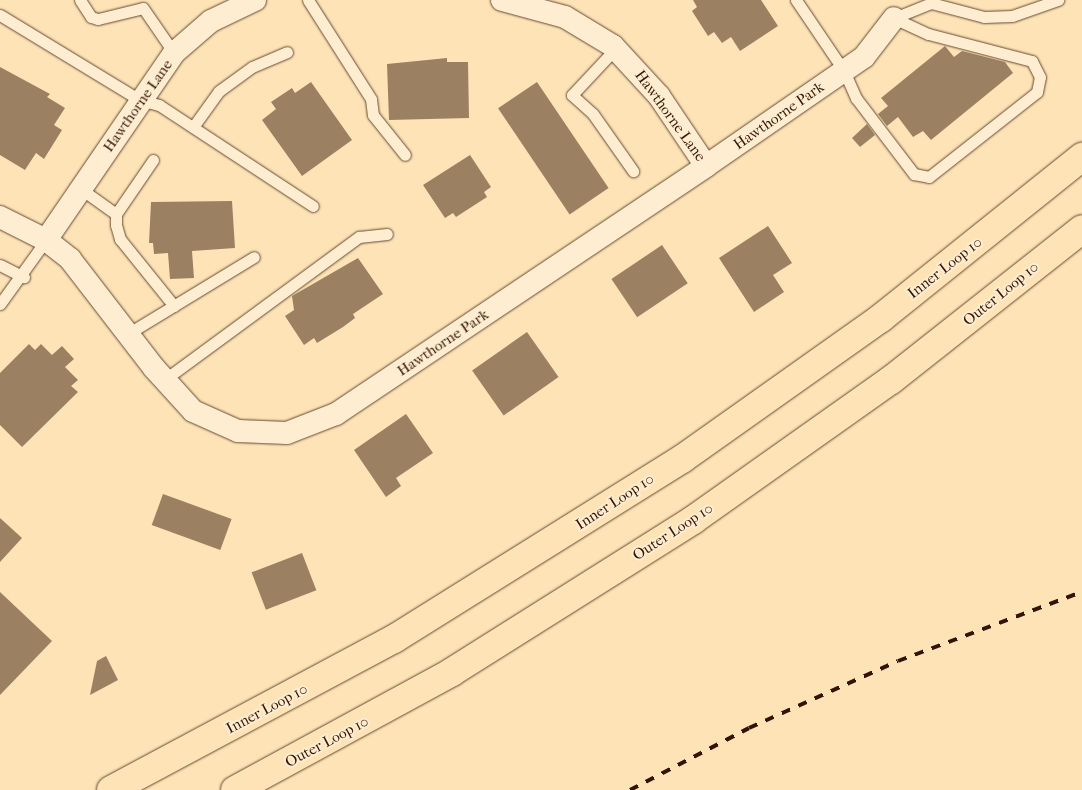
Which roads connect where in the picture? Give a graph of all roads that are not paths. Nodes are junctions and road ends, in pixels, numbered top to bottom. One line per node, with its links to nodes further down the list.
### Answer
1 (80, 0): 12 (lane)
2 (255, 0): 12 (street, Hawthorne Lane)
3 (308, 0): 16 (lane)
4 (502, 0): 10 (street, Hawthorne Lane)
5 (796, 0): 13 (lane)
6 (1058, 0): 7 (lane)
7 (932, 2): 9 (lane)
8 (0, 15): 14 (lane)
9 (894, 18): 13 (street, Hawthorne Park); 13 (lane)
10 (615, 49): 19 (street, Hawthorne Lane); 20 (lane)
11 (286, 52): 15 (lane)
12 (174, 53): 14 (street, Hawthorne Lane)
13 (844, 71): 19 (street, Hawthorne Park)
14 (140, 100): 15 (lane); 21 (street, Hawthorne Lane)
15 (193, 127): 22 (lane)
16 (405, 155)
17 (1082, 157): 36 (highway, Inner Loop 10)
18 (152, 160): 23 (lane)
19 (706, 166): 34 (street, Hawthorne Park)
20 (633, 171)
21 (81, 189): 23 (lane); 27 (street, Hawthorne Lane)
22 (314, 206)
23 (116, 214): 32 (lane)
24 (0, 217): 27 (street, Hawthorne Park)
25 (1082, 229): 35 (highway, Outer Loop 10)
26 (388, 234): 34 (lane)
27 (46, 240): 30 (lane); 33 (street, Hawthorne Park)
28 (254, 257): 32 (lane)
29 (0, 265): 30 (lane)
30 (24, 277): 31 (lane)
31 (0, 304)
32 (174, 306): 33 (lane)
33 (129, 334): 34 (street, Hawthorne Park)
34 (164, 380)
35 (320, 747): 37 (highway, Outer Loop 10); 38 (highway)
36 (111, 790)
37 (235, 790)
38 (255, 790)

